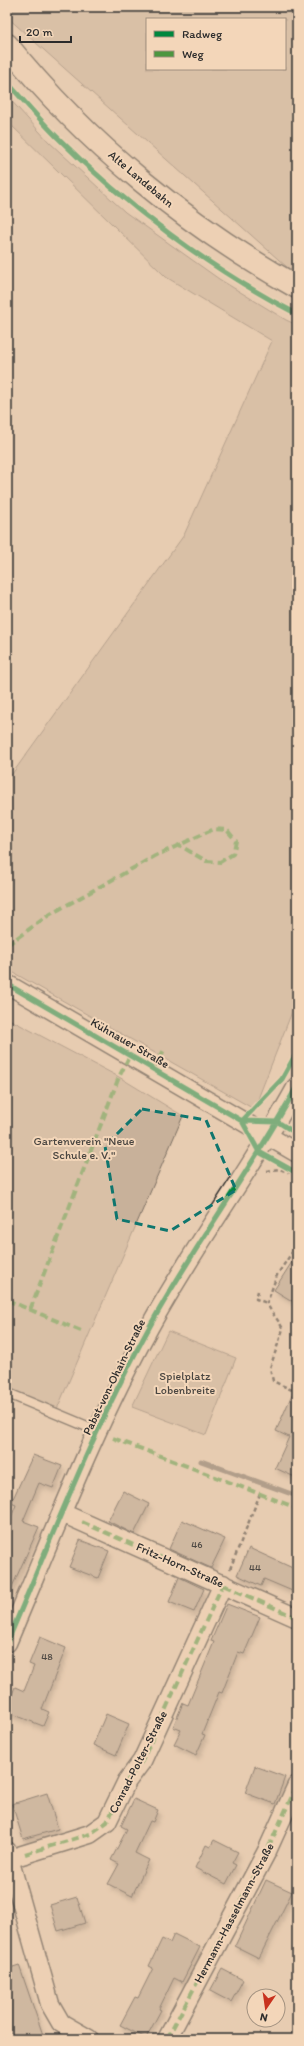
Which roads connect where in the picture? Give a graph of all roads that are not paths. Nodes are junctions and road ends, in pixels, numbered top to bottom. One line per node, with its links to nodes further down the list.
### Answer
1 (7, 45): 2 (main road, Alte Landebahn)
2 (297, 287)
3 (7, 984): 5 (street, Kühnauer Straße)
4 (297, 1086): 5 (street, Pabst-von-Ohain-Straße)
5 (269, 1137): 6 (street, Kühnauer Straße); 8 (street, Pabst-von-Ohain-Straße)
6 (297, 1153)
7 (7, 1393): 8 (lane)
8 (98, 1431): 9 (street, Pabst-von-Ohain-Straße)
9 (62, 1513): 10 (street, Fritz-Horn-Straße); 12 (street, Pabst-von-Ohain-Straße)
10 (223, 1584): 11 (street, Fritz-Horn-Straße); 14 (street, Conrad-Polter-Straße)
11 (297, 1618)
12 (7, 1643)
13 (297, 1785): 16 (street, Hermann-Hasselmann-Straße)
14 (8, 1855): 15 (street)
15 (89, 2039)
16 (167, 2039)

